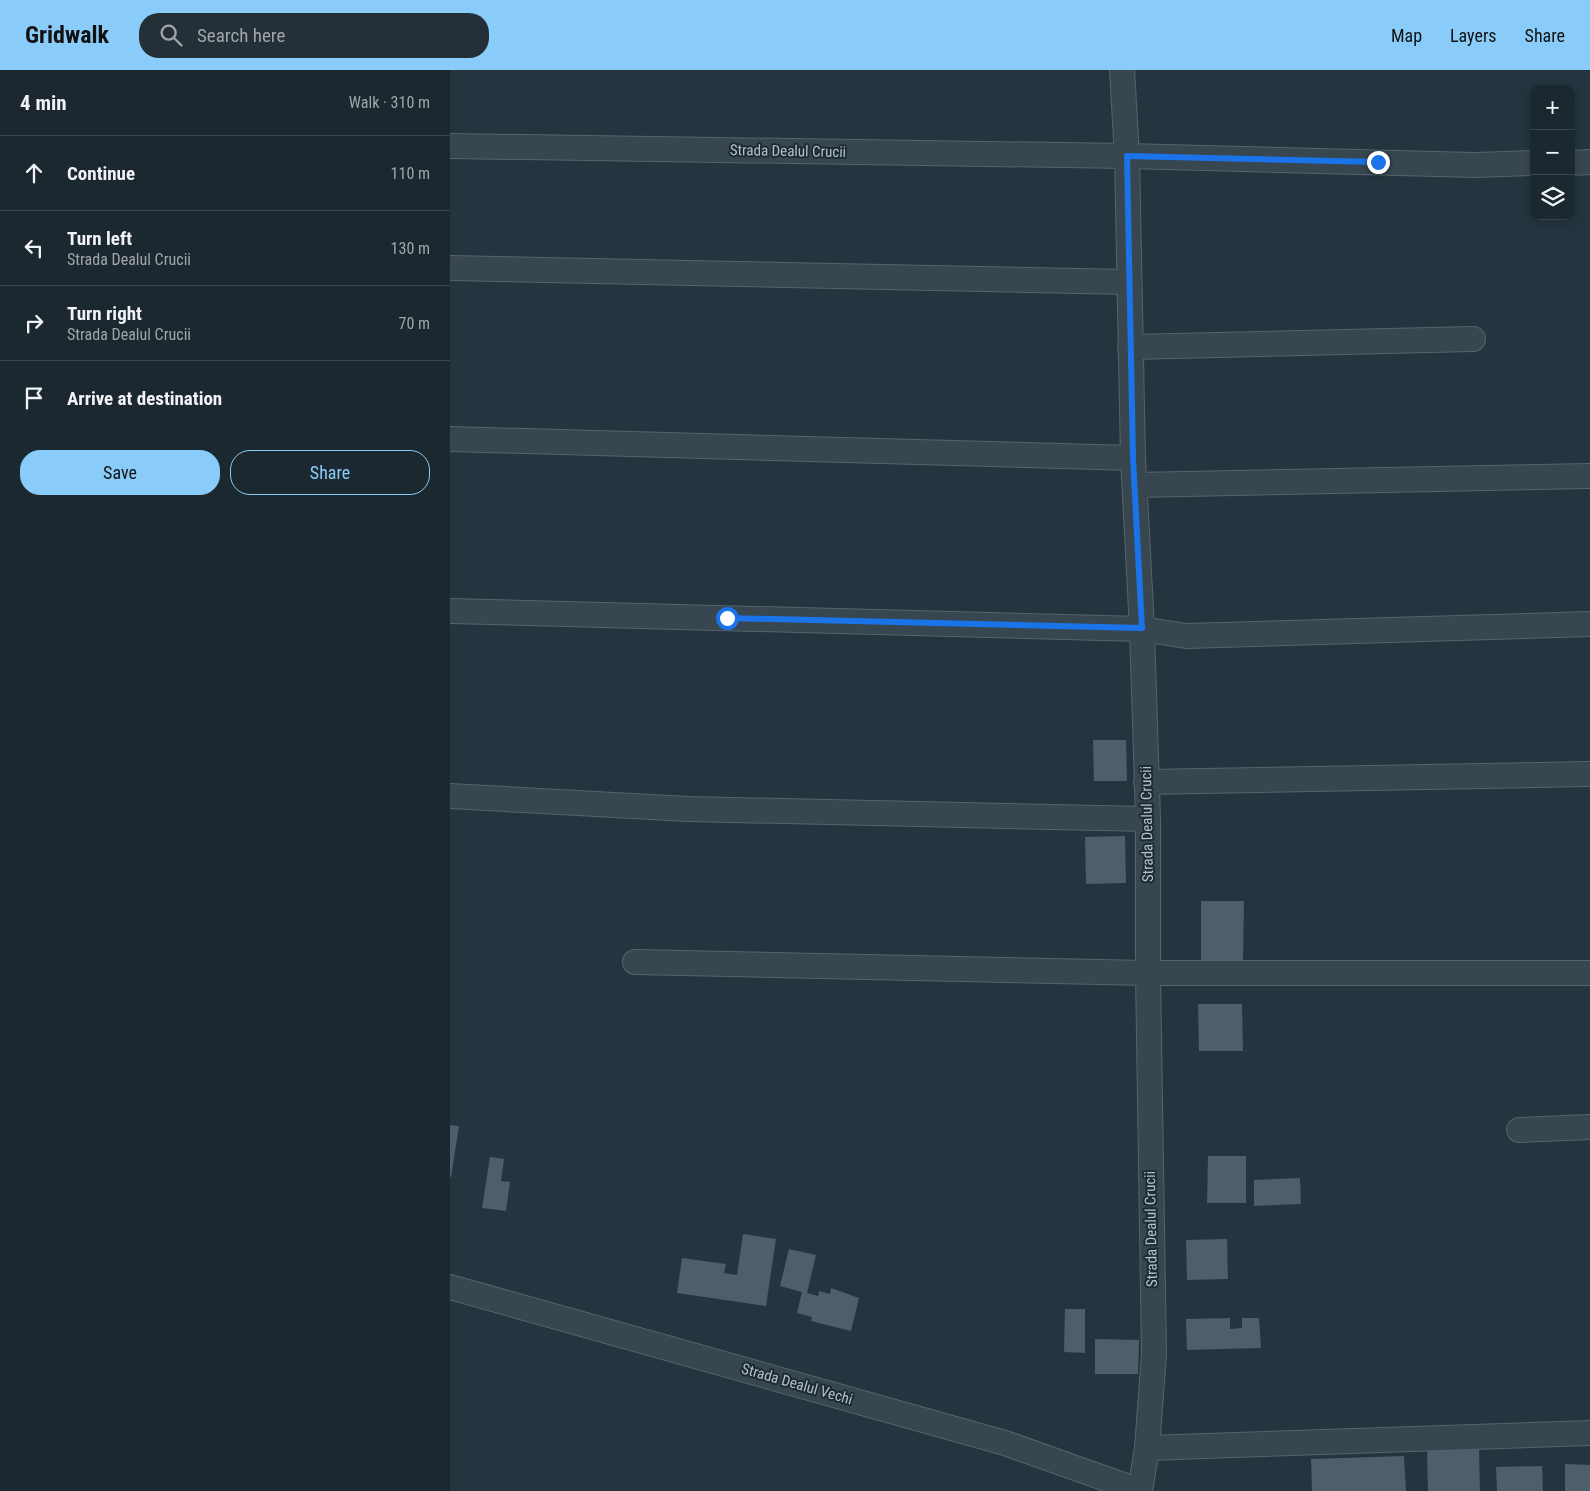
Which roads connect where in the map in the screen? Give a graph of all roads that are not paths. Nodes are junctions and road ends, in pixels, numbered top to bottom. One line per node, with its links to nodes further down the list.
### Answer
1 (1122, 70): 3 (street, Strada Dealul Crucii)
2 (450, 146): 3 (street, Strada Dealul Crucii)
3 (1127, 156): 6 (street, Strada Dealul Crucii); 8 (street, Strada Dealul Crucii)
4 (1575, 162): 5 (street)
5 (1590, 162)
6 (1530, 163)
7 (450, 268): 8 (street)
8 (1129, 282): 10 (street, Strada Dealul Crucii)
9 (1473, 339): 10 (street)
10 (1130, 347): 12 (street, Strada Dealul Crucii)
11 (450, 438): 12 (street)
12 (1133, 458): 14 (street, Strada Dealul Crucii)
13 (1590, 476): 14 (street)
14 (1135, 485): 17 (street, Strada Dealul Crucii)
15 (450, 611): 17 (street)
16 (1590, 624): 17 (street)
17 (1142, 628): 19 (street, Strada Dealul Crucii)
18 (1590, 774): 19 (street)
19 (1146, 782): 21 (street, Strada Dealul Crucii)
20 (450, 796): 21 (street)
21 (1148, 819): 23 (street, Strada Dealul Crucii)
22 (635, 962): 23 (street)
23 (1148, 973): 24 (street); 29 (street, Strada Dealul Crucii)
24 (1590, 973)
25 (1590, 1127): 26 (street)
26 (1519, 1130)
27 (450, 1287): 30 (street, Strada Dealul Vechi)
28 (1590, 1433): 29 (street)
29 (1147, 1448): 30 (street, Strada Dealul Crucii)
30 (1140, 1491)

